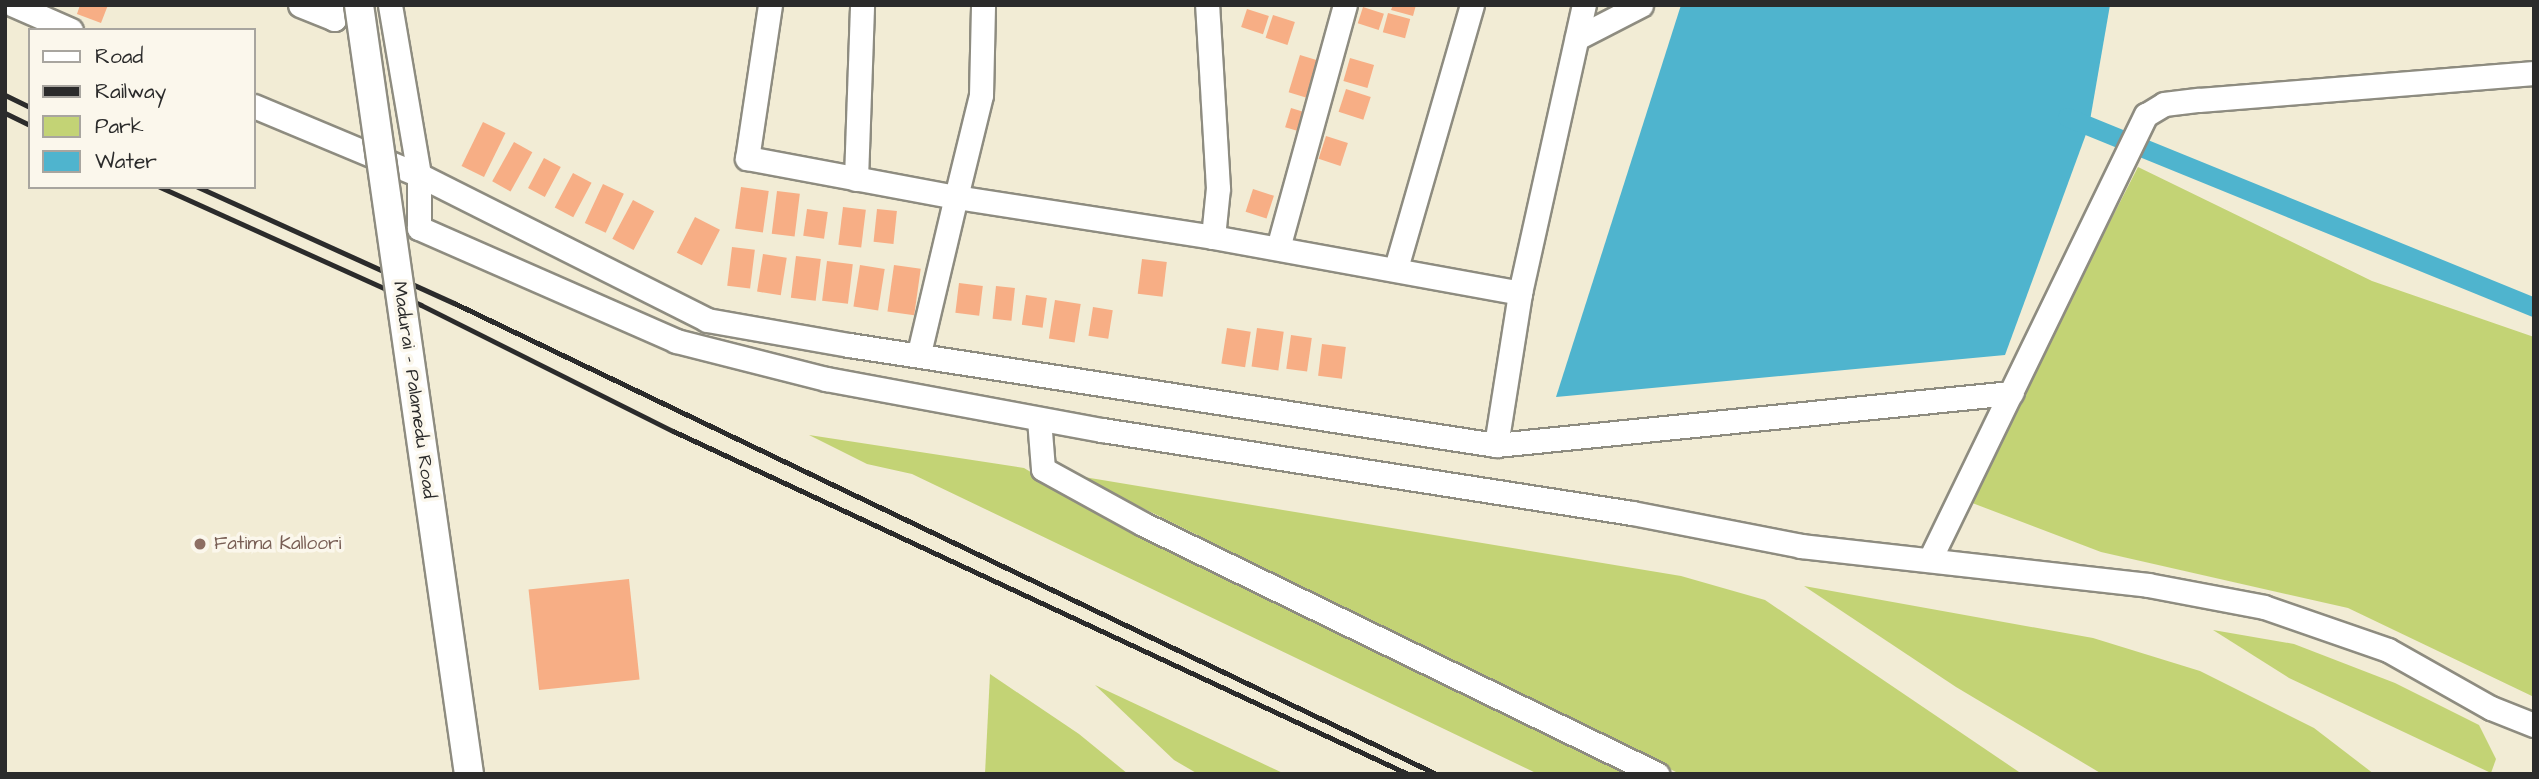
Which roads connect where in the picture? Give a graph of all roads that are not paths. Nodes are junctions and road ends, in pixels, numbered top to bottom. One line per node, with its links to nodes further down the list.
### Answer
1 (14, 5): 14 (street)
2 (300, 5): 3 (street)
3 (332, 5)
4 (359, 5): 31 (main road, Madurai - Palamedu Road, bridge)
5 (390, 5): 18 (street)
6 (770, 5): 19 (street)
7 (862, 5): 19 (street)
8 (983, 5): 20 (street)
9 (1207, 5): 21 (street)
10 (1345, 5): 22 (street)
11 (1472, 5): 23 (street)
12 (1584, 5): 15 (street)
13 (1641, 5): 15 (street)
14 (66, 28)
15 (1577, 38): 24 (street)
16 (2534, 73): 26 (street)
17 (256, 107): 18 (street)
18 (419, 175): 25 (street); 27 (street)
19 (856, 179): 20 (street)
20 (956, 197): 21 (street); 25 (street)
21 (1213, 237): 22 (street)
22 (1278, 248): 23 (street)
23 (1395, 268): 24 (street)
24 (1520, 293): 28 (street)
25 (919, 354): 28 (street)
26 (2011, 393): 28 (street); 29 (street)
27 (1039, 419): 29 (street); 32 (street)
28 (1496, 445)
29 (1930, 559): 30 (street)
30 (2534, 725)
31 (469, 774)
32 (1657, 774)

